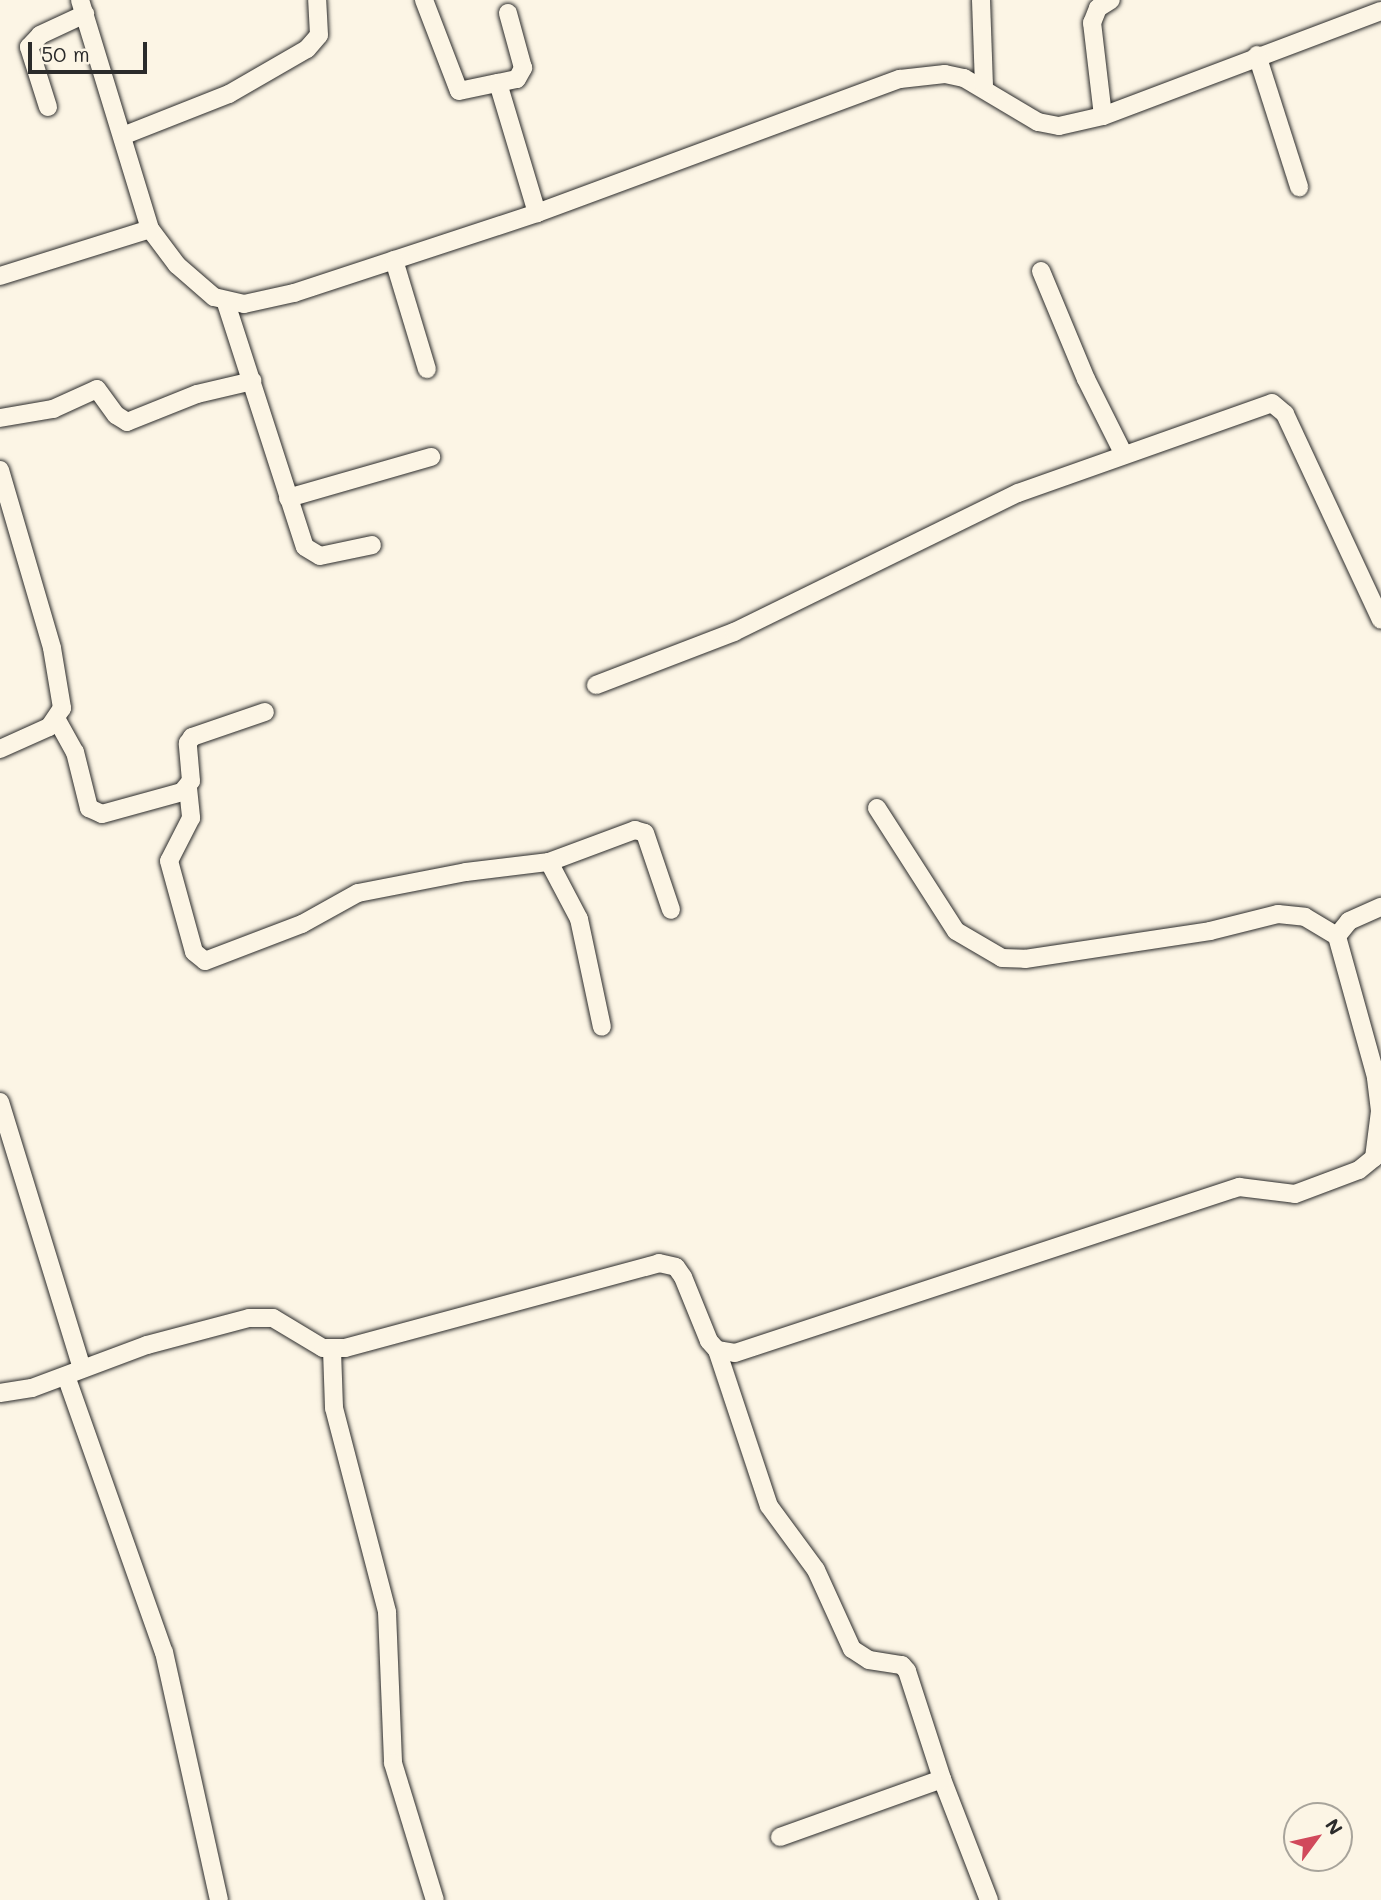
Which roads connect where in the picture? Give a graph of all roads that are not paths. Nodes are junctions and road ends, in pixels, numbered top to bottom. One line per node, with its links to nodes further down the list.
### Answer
1 (317, 0): 13 (street)
2 (424, 0): 9 (street)
3 (981, 0): 10 (street)
4 (1111, 0): 12 (street)
5 (82, 7): 11 (street); 13 (street)
6 (1381, 11): 8 (street)
7 (508, 13): 9 (street)
8 (1257, 55): 12 (street); 14 (street)
9 (498, 83): 15 (street)
10 (985, 88): 12 (street); 15 (street)
11 (48, 107)
12 (1103, 116)
13 (125, 135): 16 (street)
14 (1299, 187)
15 (537, 213): 17 (street)
16 (150, 229): 19 (street); 20 (street)
17 (394, 260): 20 (street); 21 (street)
18 (1041, 271): 24 (street)
19 (0, 276)
20 (226, 303): 22 (street)
21 (427, 369)
22 (252, 381): 23 (street); 27 (street)
23 (0, 418)
24 (1123, 453): 29 (street); 30 (street)
25 (431, 457): 27 (street)
26 (0, 470): 32 (street)
27 (288, 498): 28 (street)
28 (372, 545)
29 (1381, 620)
30 (596, 685)
31 (265, 712): 34 (street)
32 (57, 720): 33 (street); 34 (street)
33 (0, 750)
34 (188, 788): 36 (street)
35 (877, 808): 39 (street)
36 (549, 862): 38 (street); 40 (street)
37 (1381, 907): 39 (street)
38 (671, 909)
39 (1337, 936): 42 (street)
40 (601, 1027)
41 (0, 1102): 45 (street)
42 (1380, 1111): 44 (street)
43 (332, 1350): 44 (street); 45 (street); 50 (street)
44 (716, 1350): 47 (street)
45 (74, 1373): 46 (street); 49 (street)
46 (0, 1393)
47 (942, 1779): 48 (street); 51 (street)
48 (780, 1837)
49 (219, 1900)
50 (435, 1900)
51 (989, 1900)

